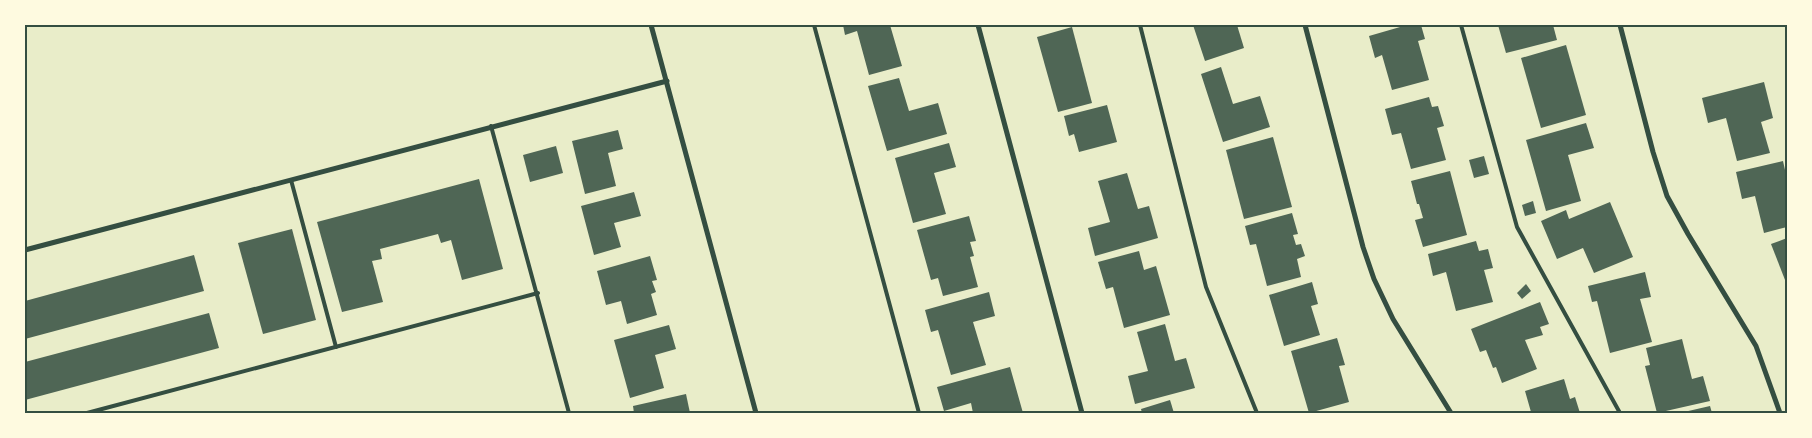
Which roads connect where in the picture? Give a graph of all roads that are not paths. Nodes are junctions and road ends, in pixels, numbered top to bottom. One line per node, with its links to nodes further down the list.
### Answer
1 (652, 25): 8 (street)
2 (814, 25): 17 (lane)
3 (978, 25): 18 (street)
4 (1140, 25): 19 (lane)
5 (1305, 25): 20 (street)
6 (1461, 25): 21 (lane)
7 (1620, 25): 22 (street)
8 (667, 81): 9 (street); 16 (street)
9 (492, 126): 10 (street); 12 (lane)
10 (290, 180): 11 (street); 13 (lane)
11 (25, 250)
12 (538, 293): 13 (lane); 15 (lane)
13 (336, 347): 14 (lane)
14 (86, 413)
15 (569, 413)
16 (756, 413)
17 (919, 413)
18 (1082, 413)
19 (1257, 413)
20 (1451, 413)
21 (1620, 413)
22 (1780, 413)

